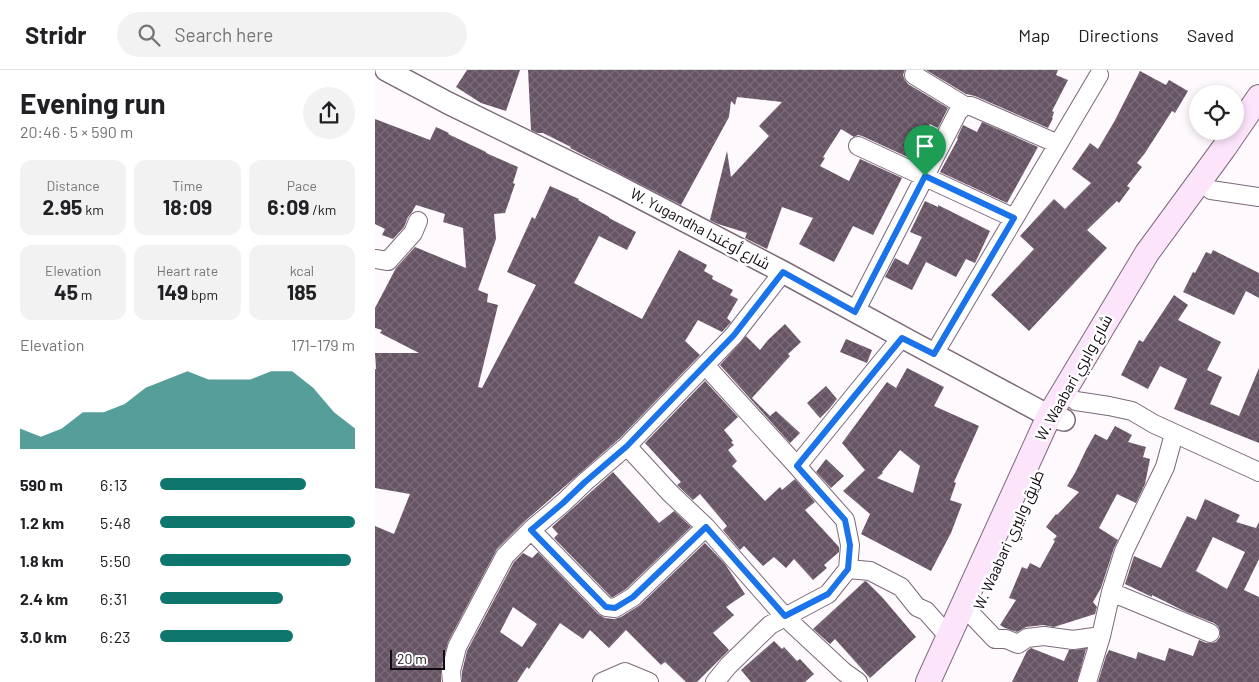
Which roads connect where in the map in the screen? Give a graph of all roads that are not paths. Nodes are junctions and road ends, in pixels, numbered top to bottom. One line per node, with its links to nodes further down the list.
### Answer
1 (386, 70): 15 (street, W. Yugandha شارع أوغندا)
2 (914, 75): 5 (street)
3 (1099, 75): 7 (street)
4 (1259, 97): 20 (main road, W. Waabari شارع وابري)
5 (965, 106): 7 (street); 9 (street)
6 (1259, 125): 10 (main road, W. Waabari طريق وابيري)
7 (1058, 144): 12 (street)
8 (858, 146): 9 (street)
9 (925, 176): 12 (street); 16 (street)
10 (1211, 190): 11 (street); 20 (main road, W. Waabari طريق وابيري)
11 (1259, 197)
12 (1014, 218): 18 (street)
13 (418, 221): 14 (street)
14 (375, 259)
15 (783, 272): 16 (street, W. Yugandha شارع أوغندا); 19 (street)
16 (855, 312): 17 (street, W. Yugandha شارع أوغندا)
17 (902, 338): 18 (street, W. Yugandha شارع أوغندا); 23 (street)
18 (934, 354): 20 (street, W. Yugandha شارع أوغندا)
19 (705, 364): 22 (street); 23 (street)
20 (1063, 412): 21 (street); 30 (main road, W. Waabari طريق وابيري); 33 (main road, W. Waabari شارع وابري)
21 (1173, 434): 24 (street); 28 (street)
22 (627, 446): 25 (street); 26 (street)
23 (797, 466): 27 (street)
24 (1259, 472)
25 (706, 527): 26 (street); 29 (street)
26 (531, 530): 34 (street)
27 (848, 569): 29 (street); 33 (street)
28 (1111, 592): 31 (street); 32 (street)
29 (785, 616): 37 (street); 38 (street)
30 (974, 617): 32 (street); 40 (main road, W. Waabari طريق وابيري)
31 (1210, 632)
32 (1101, 636): 41 (street)
33 (949, 638): 39 (main road, W. Waabari شارع وابري)
34 (452, 682)
35 (602, 682): 36 (street)
36 (649, 682)
37 (715, 682)
38 (858, 682)
39 (928, 682)
40 (944, 682)
41 (1087, 682)

